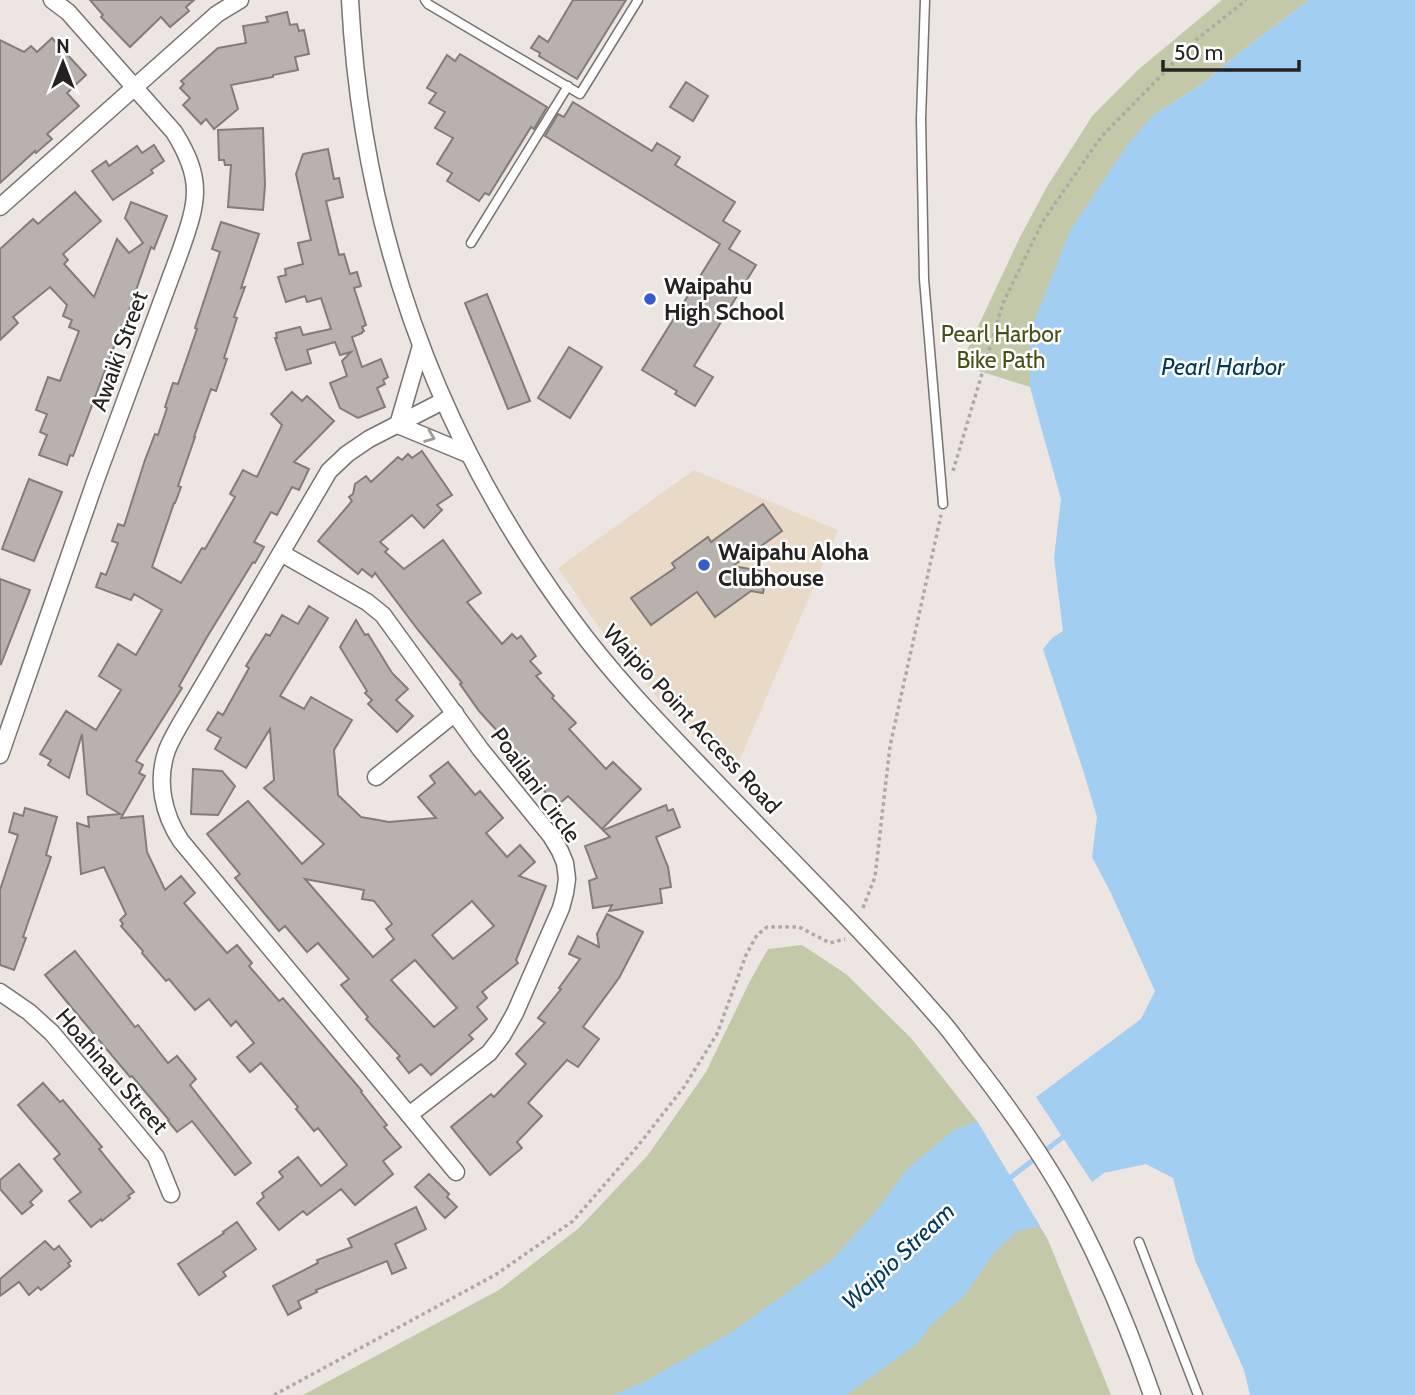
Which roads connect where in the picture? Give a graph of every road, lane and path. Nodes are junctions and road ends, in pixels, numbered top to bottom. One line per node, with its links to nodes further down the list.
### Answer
1 (52, 0): 9 (street, Awaiki Street)
2 (240, 0): 9 (street)
3 (350, 0): 12 (street, Waipio Point Access Road)
4 (425, 0): 8 (lane)
5 (638, 0): 8 (lane)
6 (925, 0): 16 (lane)
7 (1246, 0): 16 (path)
8 (568, 86): 11 (lane)
9 (135, 88): 10 (street); 18 (street, Awaiki Street)
10 (0, 208)
11 (471, 243)
12 (421, 346): 13 (street, Waipio Point Access Road); 14 (street)
13 (443, 401): 14 (street); 15 (street, Waipio Point Access Road)
14 (398, 425): 15 (street, one-way to 15); 17 (street)
15 (468, 454): 22 (street, Waipio Point Access Road)
16 (943, 503): 22 (path)
17 (281, 553): 19 (street, Poailani Circle); 24 (street)
18 (7, 710): 20 (street, Awaiki Street)
19 (455, 713): 21 (street); 24 (street, Poailani Circle)
20 (0, 755)
21 (376, 777)
22 (855, 927): 28 (path); 29 (street, Waipio Point Access Road)
23 (0, 992): 26 (street, Hoahinau Street)
24 (409, 1115): 25 (street)
25 (456, 1172)
26 (171, 1194)
27 (1139, 1242): 30 (lane)
28 (274, 1395)
29 (1152, 1395)
30 (1198, 1395)

